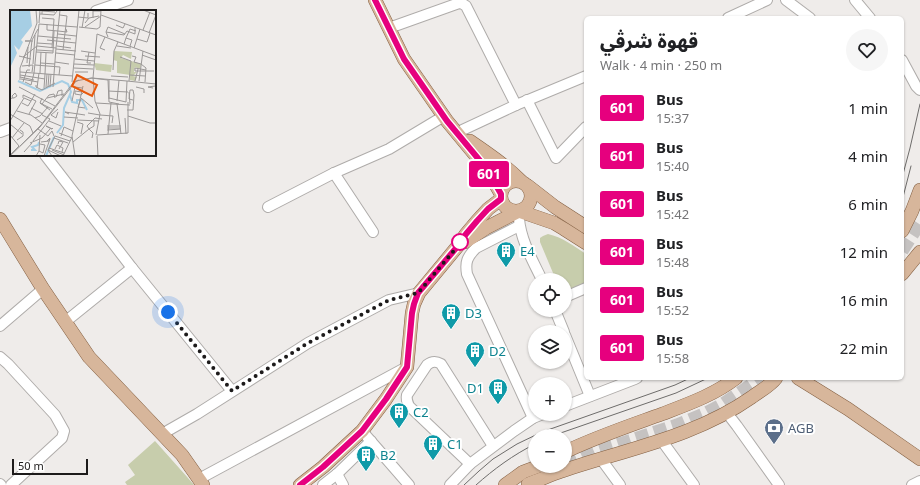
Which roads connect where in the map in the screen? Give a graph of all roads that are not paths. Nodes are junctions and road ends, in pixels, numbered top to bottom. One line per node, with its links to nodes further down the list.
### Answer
1 (128, 0): 6 (street)
2 (375, 0): 10 (main road)
3 (767, 0): 7 (street)
4 (786, 0): 8 (street)
5 (855, 0): 9 (street)
6 (99, 10)
7 (732, 16)
8 (806, 16)
9 (868, 16)
10 (389, 28): 15 (street); 16 (main road)
11 (904, 64): 13 (street)
12 (584, 77): 14 (street)
13 (920, 90)
14 (527, 100): 15 (street); 18 (street)
15 (516, 105): 20 (street)
16 (444, 116): 20 (main road); 22 (street)
17 (10, 128): 19 (street)
18 (584, 129)
19 (0, 132)
20 (456, 132): 23 (main road); 25 (main road)
21 (46, 156): 36 (street)
22 (334, 173): 26 (street); 32 (street)
23 (524, 184): 25 (main road); 27 (main road); 30 (main road)
24 (920, 190): 31 (main road)
25 (501, 197): 27 (main road); 34 (main road)
26 (268, 207)
27 (518, 211): 29 (street); 33 (main road); 34 (main road)
28 (0, 219): 39 (main road)
29 (520, 226): 38 (street); 53 (street)
30 (584, 226)
31 (904, 227)
32 (374, 232)
33 (584, 242)
34 (457, 247): 41 (main road)
35 (920, 252): 37 (main road)
36 (132, 268): 43 (street); 52 (street)
37 (904, 272)
38 (539, 273)
39 (43, 289): 43 (main road); 44 (street)
40 (584, 289): 42 (street)
41 (418, 293): 47 (main road); 52 (street)
42 (572, 294)
43 (65, 322): 59 (main road)
44 (0, 326)
45 (572, 352): 54 (street)
46 (0, 357): 72 (street)
47 (407, 367): 58 (main road); 70 (street)
48 (633, 380): 54 (street)
49 (733, 380): 63 (main road)
50 (772, 381): 56 (main road)
51 (807, 381): 65 (main road)
52 (232, 391): 59 (street)
53 (528, 396)
54 (590, 396): 55 (street)
55 (572, 403)
56 (727, 413): 60 (main road); 81 (street)
57 (530, 421): 62 (street)
58 (362, 431): 61 (street); 73 (main road)
59 (162, 434): 70 (main road)
60 (662, 441): 64 (main road); 80 (street)
61 (371, 442): 68 (street); 76 (street)
62 (493, 446): 66 (street); 66 (street)
63 (572, 449)
64 (601, 459): 69 (main road); 79 (street)
65 (920, 459)
66 (470, 464): 77 (street)
67 (546, 473): 69 (main road)
68 (337, 474): 74 (street); 75 (street)
69 (526, 480): 78 (main road)
70 (201, 482)
71 (920, 482): 82 (street)
72 (11, 485)
73 (300, 485)
74 (323, 485)
75 (343, 485)
76 (409, 485)
77 (450, 485)
78 (505, 485)
79 (620, 485)
80 (694, 485)
81 (779, 485)
82 (912, 485)

